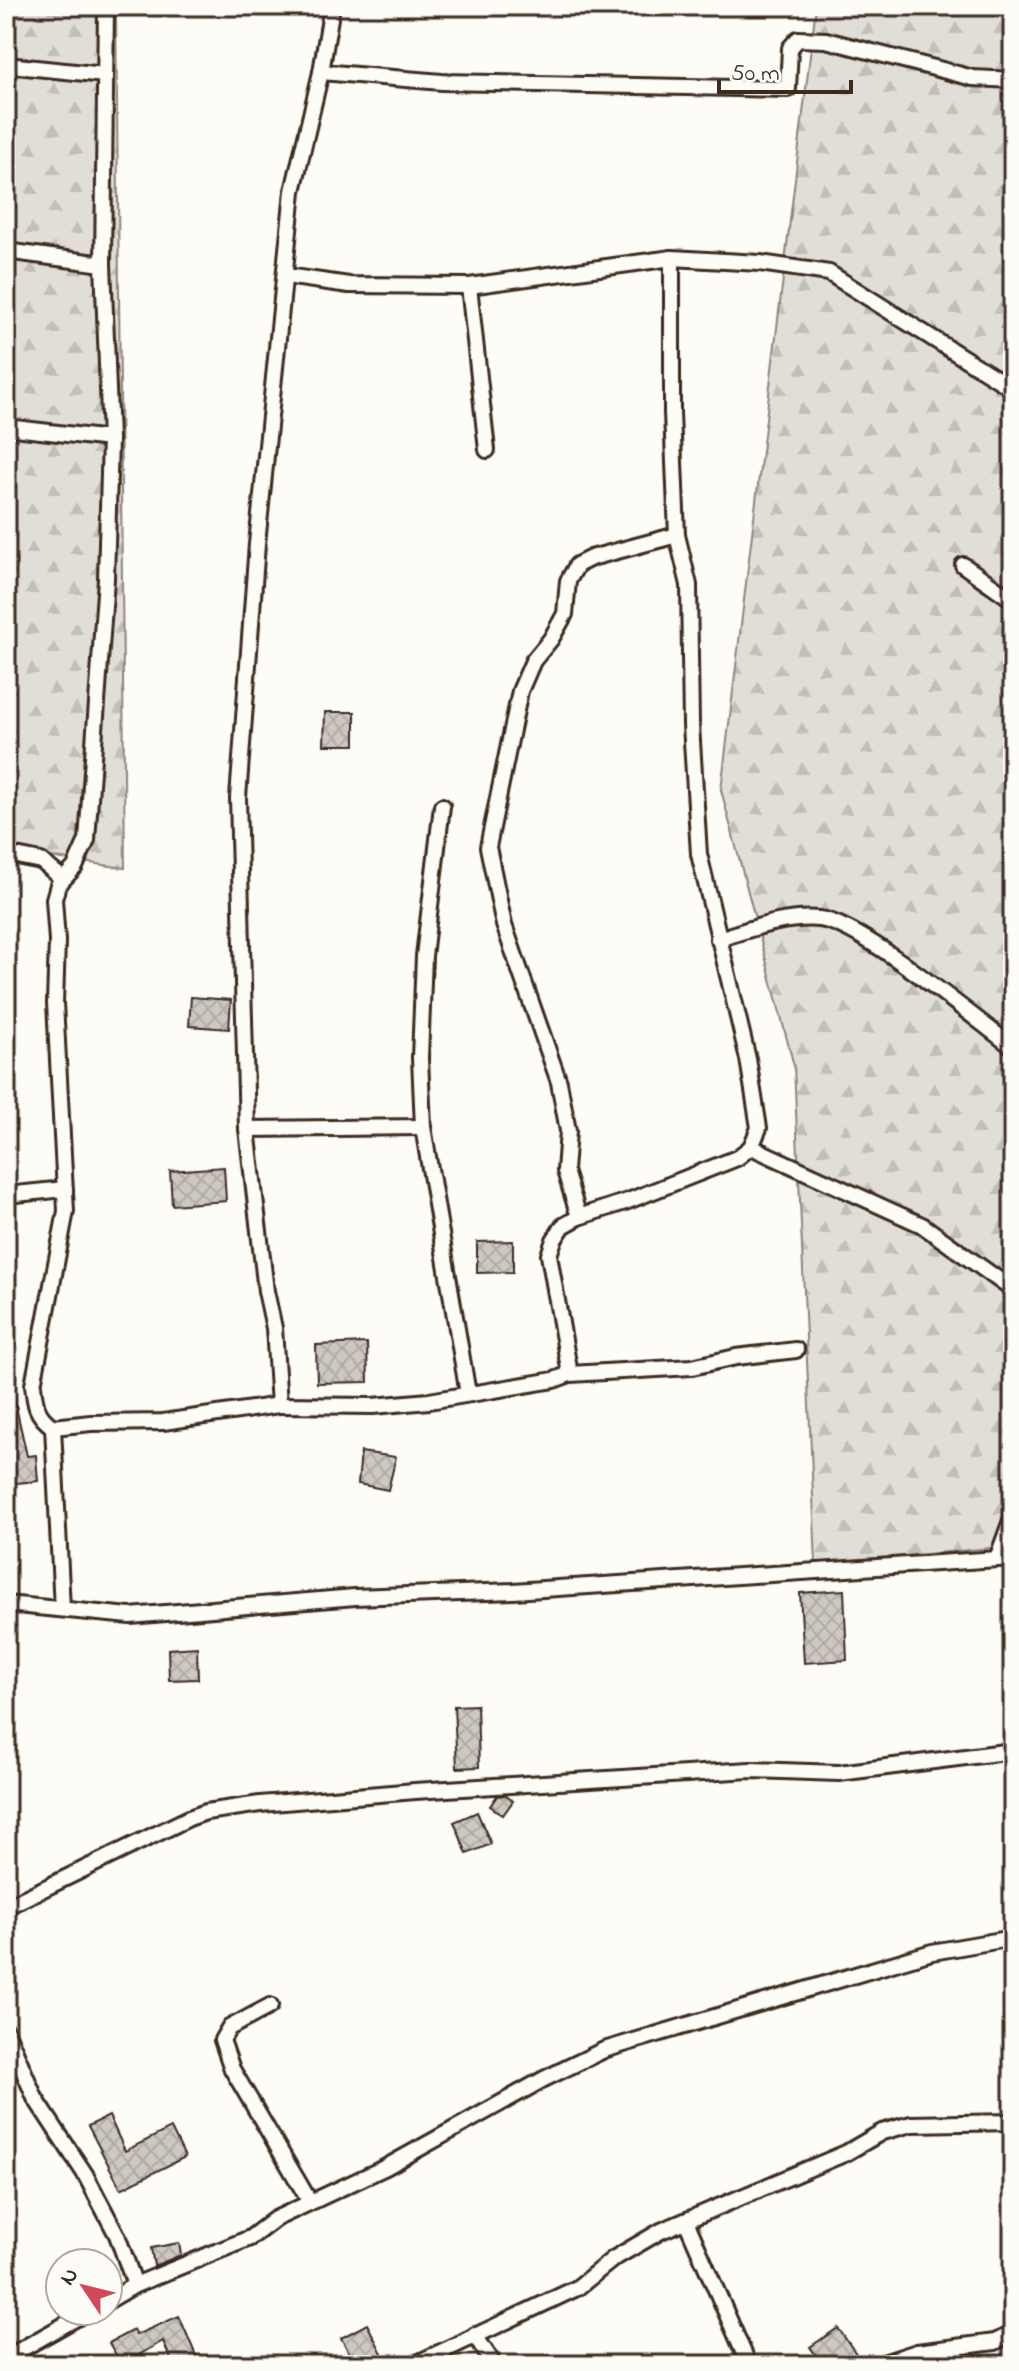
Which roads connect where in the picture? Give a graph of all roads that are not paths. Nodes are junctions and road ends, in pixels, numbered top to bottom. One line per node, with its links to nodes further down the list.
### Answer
1 (106, 6): 5 (street)
2 (332, 6): 4 (street)
3 (6, 65): 5 (street)
4 (321, 72): 6 (street); 10 (street)
5 (105, 75): 9 (street)
6 (1013, 80)
7 (6, 251): 9 (street)
8 (672, 258): 11 (street); 12 (street); 16 (street)
9 (103, 264): 14 (street)
10 (286, 276): 11 (street); 25 (street)
11 (469, 286): 15 (street)
12 (1013, 389)
13 (6, 427): 14 (street)
14 (110, 439): 21 (street)
15 (487, 450)
16 (677, 535): 22 (street); 29 (street)
17 (963, 565): 18 (street)
18 (1013, 600)
19 (442, 806): 24 (street)
20 (6, 854): 21 (street)
21 (63, 879): 27 (street)
22 (718, 939): 23 (street); 26 (street)
23 (1013, 1047)
24 (423, 1127): 25 (street); 33 (street)
25 (247, 1129): 34 (street)
26 (751, 1147): 29 (street); 30 (street)
27 (65, 1189): 28 (street); 35 (street)
28 (6, 1195)
29 (579, 1217): 32 (street)
30 (1013, 1290)
31 (796, 1350): 32 (street)
32 (570, 1374): 33 (street)
33 (468, 1394): 34 (street)
34 (279, 1405): 35 (street)
35 (53, 1427): 40 (street)
36 (1013, 1515): 38 (street)
37 (1013, 1558): 38 (street)
38 (997, 1559): 40 (street)
39 (6, 1604): 40 (street)
40 (62, 1609)
41 (1013, 1751): 42 (street)
42 (6, 1907)
43 (1013, 1938): 47 (street)
44 (270, 2006): 47 (street)
45 (6, 2030): 49 (street)
46 (1013, 2122): 48 (street)
47 (310, 2202): 49 (street)
48 (686, 2221): 53 (street); 57 (street)
49 (135, 2285): 50 (street)
50 (124, 2292)
51 (61, 2327): 54 (street)
52 (1013, 2333): 58 (street)
53 (475, 2335): 55 (street); 56 (street)
54 (6, 2358)
55 (413, 2365)
56 (494, 2365)
57 (749, 2365)
58 (877, 2365)

